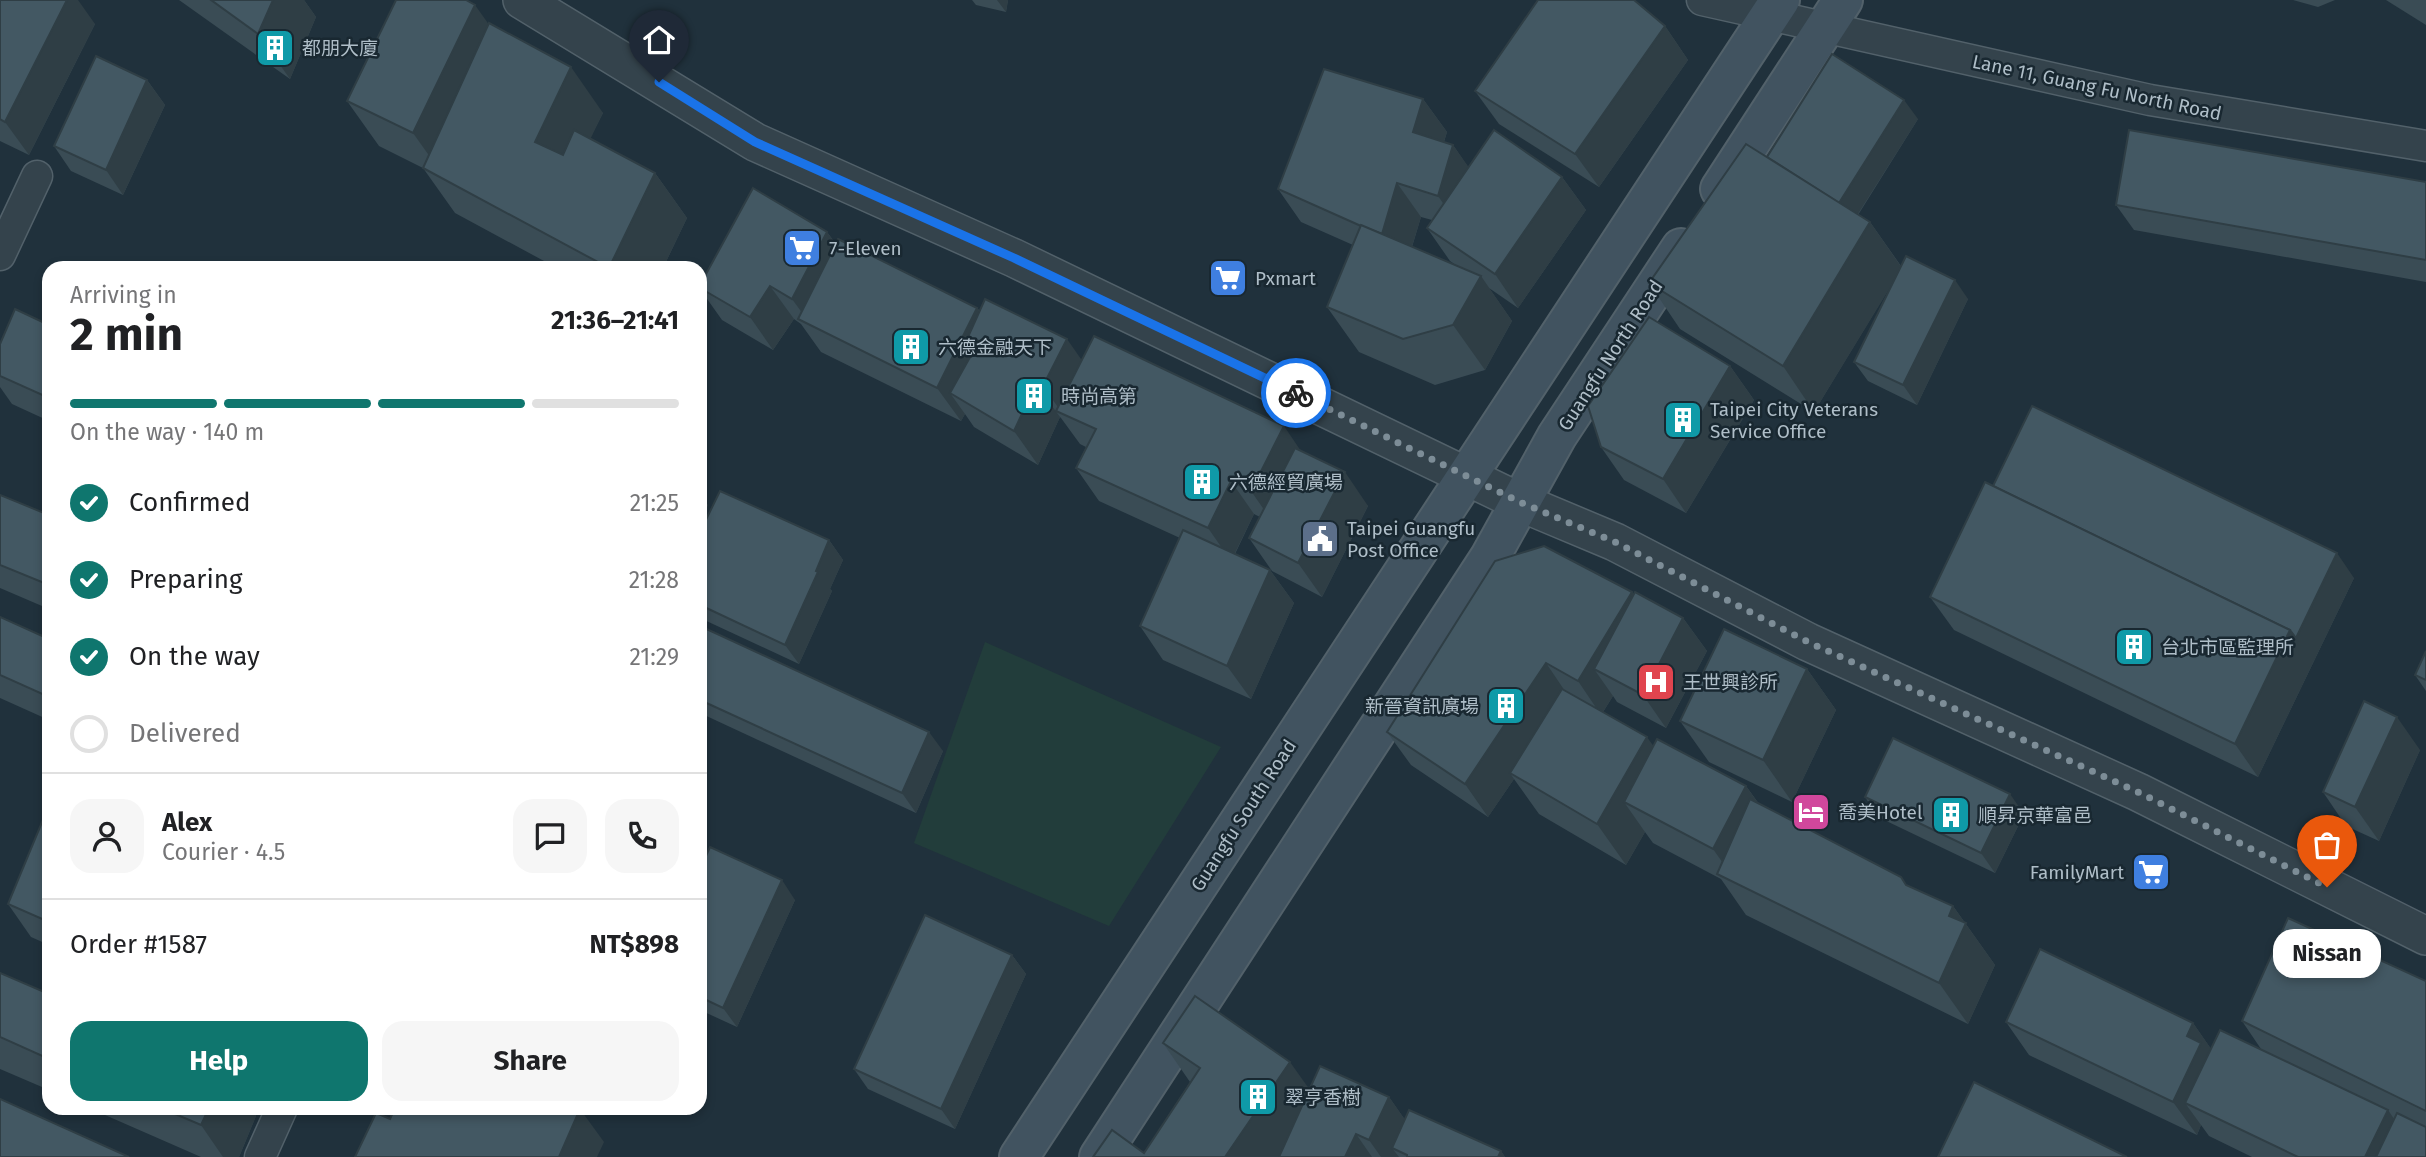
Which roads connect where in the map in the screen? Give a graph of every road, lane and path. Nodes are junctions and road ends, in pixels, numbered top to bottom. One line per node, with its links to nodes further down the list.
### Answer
1 (522, 0): 8 (street)
2 (1702, 0): 3 (street, Lane 11, Guang Fu North Road)
3 (1776, 7): 4 (street, Lane 11, Guang Fu North Road); 8 (main road)
4 (1835, 13): 5 (street, Lane 11, Guang Fu North Road); 9 (main road, Guangfu North Road)
5 (2426, 146)
6 (37, 176): 7 (street)
7 (0, 255)
8 (1468, 475): 9 (street); 13 (main road, Guangfu South Road)
9 (1522, 503): 10 (street); 14 (main road)
10 (2426, 936)
11 (279, 1115): 12 (street)
12 (260, 1157)
13 (1019, 1157)
14 (1099, 1157)

